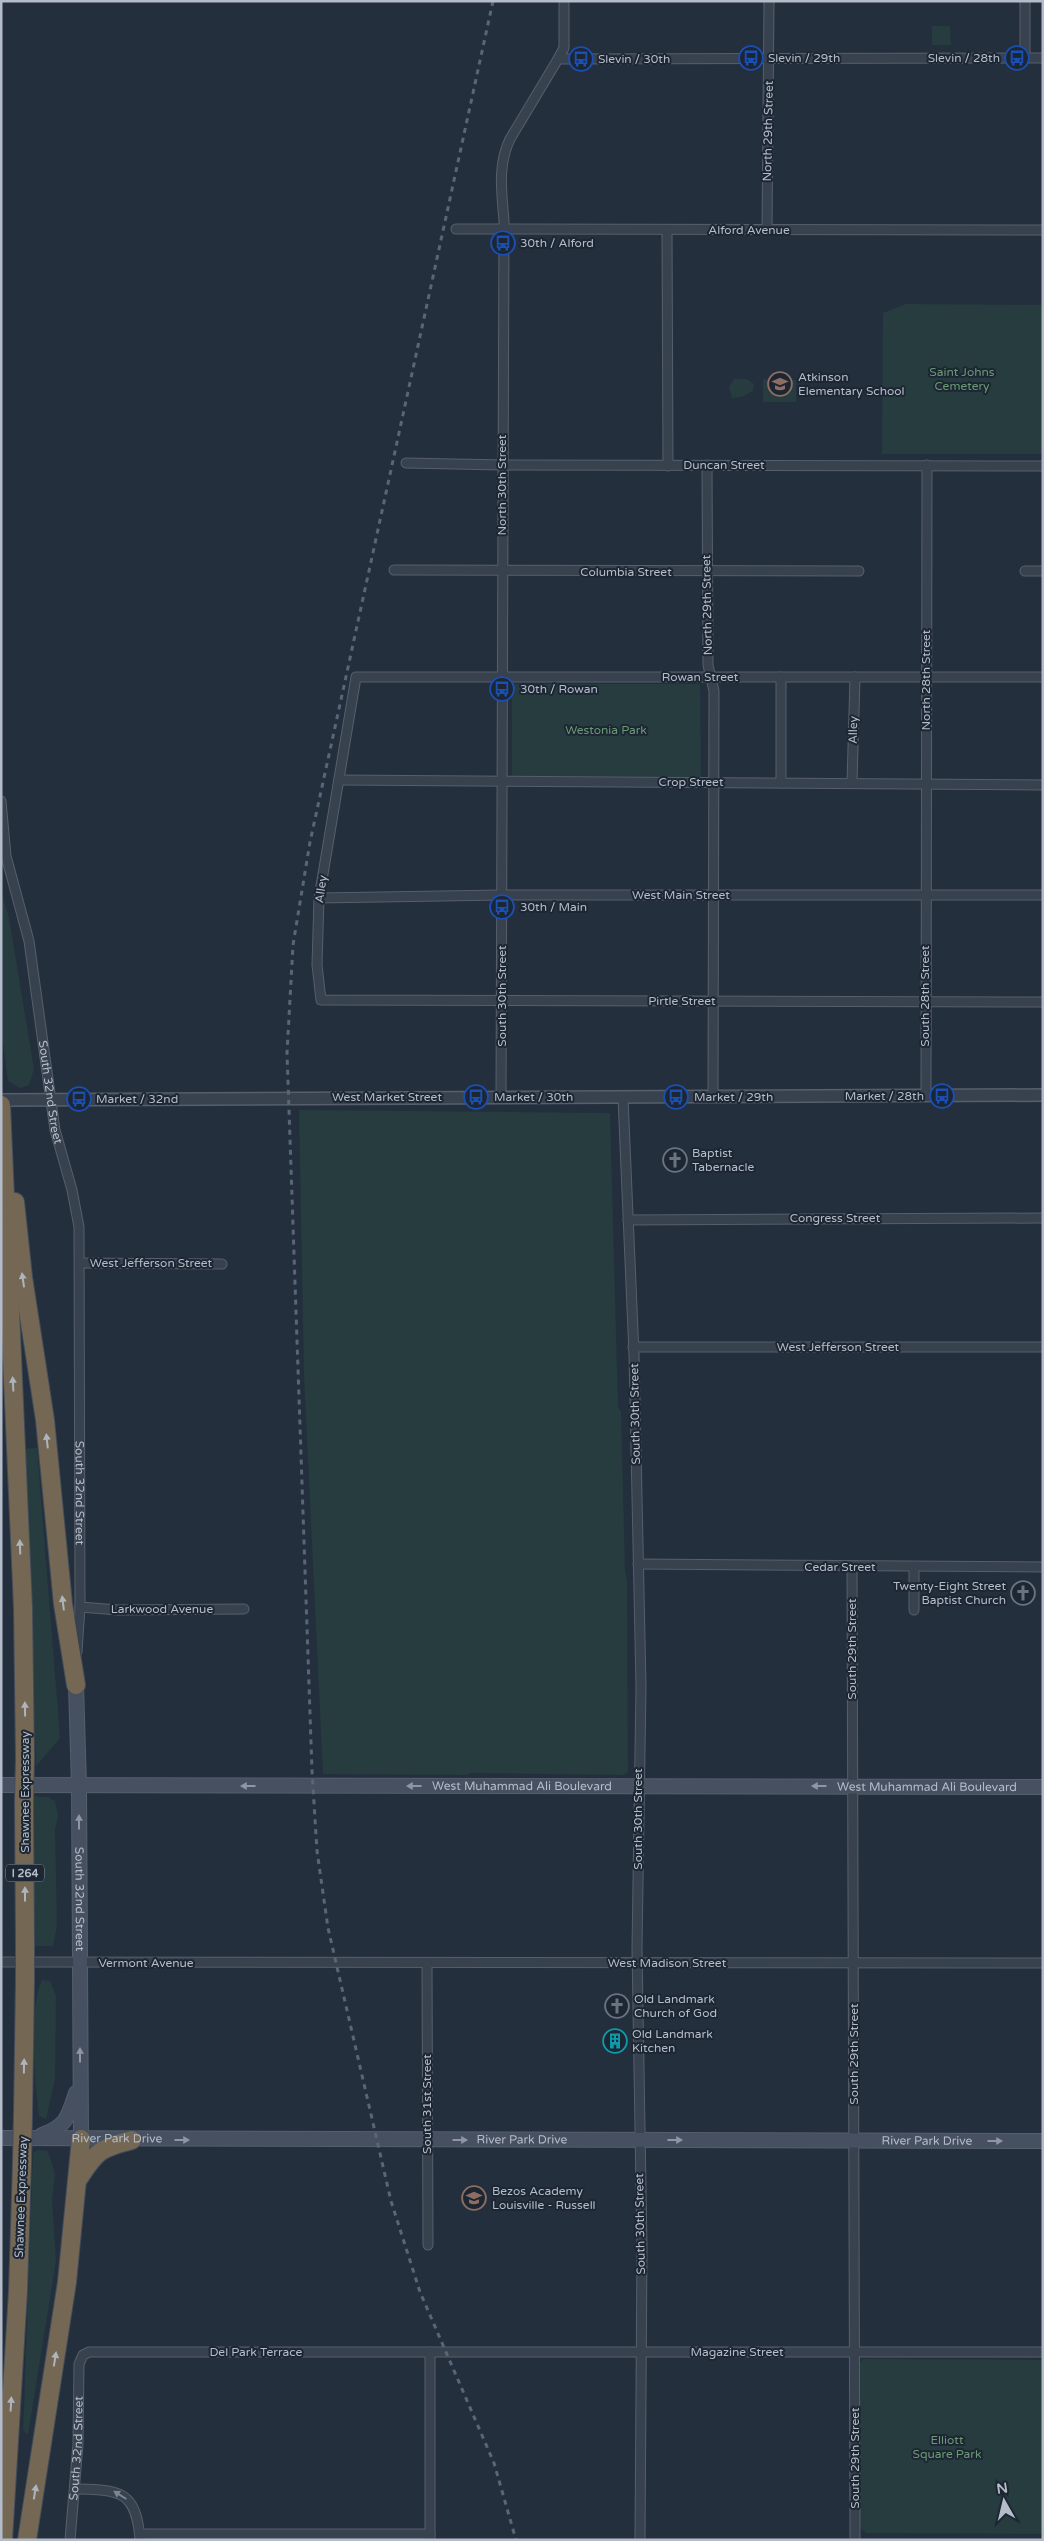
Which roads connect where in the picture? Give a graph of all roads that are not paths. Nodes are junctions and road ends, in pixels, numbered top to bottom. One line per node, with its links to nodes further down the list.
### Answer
1 (564, 1): 7 (street)
2 (768, 1): 4 (street, North 29th Street)
3 (1024, 1): 5 (street)
4 (768, 58): 5 (street); 7 (street); 10 (street, North 29th Street)
5 (1024, 58): 6 (street)
6 (1043, 58)
7 (558, 59): 12 (street, North 30th Street)
8 (456, 229): 12 (street, Alford Avenue)
9 (667, 230): 10 (street, Alford Avenue); 12 (street, Alford Avenue); 16 (street)
10 (767, 230): 11 (street, Alford Avenue)
11 (1043, 230)
12 (504, 231): 14 (street, North 30th Street)
13 (406, 463): 14 (street, Duncan Street)
14 (503, 465): 16 (street, Duncan Street); 20 (street, North 30th Street)
15 (707, 465): 16 (street, Duncan Street); 17 (street, Duncan Street); 24 (street, North 29th Street)
16 (668, 466)
17 (927, 466): 18 (street, Duncan Street); 29 (street, North 28th Street)
18 (1043, 466)
19 (394, 570): 20 (street, Columbia Street)
20 (503, 570): 24 (street, Columbia Street); 26 (street, North 30th Street)
21 (859, 571): 24 (street, Columbia Street)
22 (1025, 571): 23 (street)
23 (1043, 571)
24 (706, 572): 31 (street, North 29th Street)
25 (356, 677): 26 (street, Rowan Street); 32 (street, Alley)
26 (502, 677): 31 (street, Rowan Street); 33 (street, North 30th Street)
27 (781, 677): 28 (street, Rowan Street); 31 (street, Rowan Street); 35 (street)
28 (854, 677): 29 (street, Rowan Street); 36 (street, Alley)
29 (926, 677): 30 (street, Rowan Street); 37 (street, North 28th Street)
30 (1043, 677)
31 (711, 678): 34 (street, North 29th Street)
32 (339, 780): 33 (street, Crop Street); 44 (street, Alley)
33 (502, 781): 34 (street, Crop Street); 40 (street, North 30th Street)
34 (714, 782): 35 (street, Crop Street); 41 (street, North 29th Street)
35 (781, 782): 36 (street, Crop Street)
36 (852, 783): 37 (street, Crop Street)
37 (926, 783): 38 (street, Crop Street); 42 (street, North 28th Street)
38 (1043, 785)
39 (1, 801): 55 (street, South 32nd Street)
40 (502, 895): 41 (street, West Main Street); 44 (street, West Main Street); 46 (street, South 30th Street)
41 (714, 895): 42 (street, West Main Street); 47 (street)
42 (925, 895): 43 (street, West Main Street); 48 (street, South 28th Street)
43 (1043, 895)
44 (319, 898): 45 (street, Alley)
45 (321, 1000): 46 (street, Pirtle Street)
46 (502, 1001): 47 (street, Pirtle Street); 53 (street, South 30th Street)
47 (713, 1002): 48 (street, Pirtle Street); 52 (street)
48 (925, 1002): 49 (street, Pirtle Street); 51 (street, South 28th Street)
49 (1043, 1002)
50 (1043, 1095): 51 (street, West Market Street)
51 (926, 1096): 52 (street, West Market Street)
52 (713, 1097): 54 (street, West Market Street)
53 (501, 1098): 54 (street, West Market Street); 55 (street, West Market Street)
54 (623, 1098): 58 (street, South 30th Street)
55 (50, 1100): 56 (street, West Market Street); 59 (street, South 32nd Street)
56 (2, 1107): 70 (highway, one-way to 56); 102 (highway, Shawnee Expressway / I 264, one-way to 56, bridge)
57 (1043, 1218): 58 (street, Congress Street)
58 (628, 1220): 61 (street, South 30th Street)
59 (80, 1263): 60 (street, West Jefferson Street); 67 (street, South 32nd Street)
60 (222, 1264)
61 (633, 1347): 62 (street, West Jefferson Street); 63 (street, South 30th Street)
62 (1043, 1347)
63 (638, 1564): 64 (street, Cedar Street); 73 (street, South 30th Street)
64 (852, 1567): 65 (street, Cedar Street); 74 (street, South 29th Street)
65 (914, 1567): 66 (street, Cedar Street); 69 (street)
66 (1043, 1567)
67 (80, 1607): 68 (street, Larkwood Avenue); 70 (street, South 32nd Street)
68 (244, 1609)
69 (914, 1610)
70 (76, 1686): 72 (main road, South 32nd Street)
71 (1, 1785): 72 (main road, West Muhammad Ali Boulevard)
72 (79, 1785): 73 (main road, West Muhammad Ali Boulevard, one-way to 72); 77 (main road, South 32nd Street, one-way to 72)
73 (638, 1786): 74 (main road, West Muhammad Ali Boulevard, one-way to 73); 80 (street, South 30th Street)
74 (852, 1786): 75 (main road, West Muhammad Ali Boulevard); 81 (street, South 29th Street)
75 (1043, 1786)
76 (1, 1962): 77 (street, Vermont Avenue)
77 (80, 1963): 78 (street, Vermont Avenue); 83 (main road, South 32nd Street, one-way to 77)
78 (292, 1963): 79 (street, West Madison Street)
79 (427, 1963): 80 (street, West Madison Street); 88 (street, South 31st Street)
80 (638, 1963): 81 (street, West Madison Street); 89 (street, South 30th Street)
81 (853, 1963): 82 (street, West Madison Street); 90 (street, South 29th Street)
82 (1043, 1963)
83 (80, 2081): 85 (main road); 86 (main road, South 32nd Street)
84 (1, 2138): 85 (main road, River Park Drive)
85 (34, 2138): 86 (main road, River Park Drive)
86 (80, 2138): 87 (main road, River Park Drive); 92 (highway)
87 (132, 2140): 88 (main road, River Park Drive, one-way to 88); 92 (highway)
88 (427, 2140): 89 (main road, River Park Drive, one-way to 89); 93 (street, South 31st Street)
89 (639, 2140): 90 (main road, River Park Drive, one-way to 90); 96 (street, South 30th Street)
90 (854, 2141): 91 (main road, River Park Drive, one-way to 91); 94 (street, South 29th Street)
91 (1043, 2141)
92 (78, 2180): 103 (highway, one-way to 92)
93 (428, 2245)
94 (855, 2351): 96 (street, Magazine Street); 97 (street, Magazine Street); 106 (street, South 29th Street)
95 (430, 2352): 96 (street, Magazine Street); 98 (street, Del Park Terrace); 101 (street)
96 (639, 2352): 105 (street, South 30th Street)
97 (1043, 2352)
98 (83, 2355): 99 (street, South 32nd Street)
99 (75, 2489): 100 (street, one-way to 99); 104 (street, South 32nd Street)
100 (140, 2537): 101 (street)
101 (430, 2537)
102 (3, 2540)
103 (27, 2540)
104 (70, 2540)
105 (640, 2540)
106 (856, 2540)

